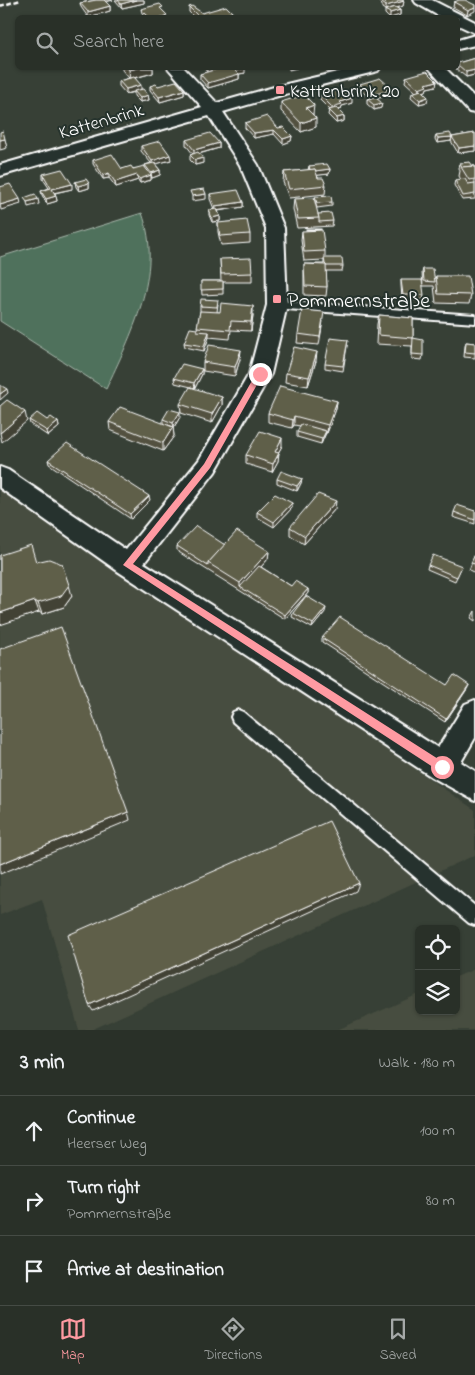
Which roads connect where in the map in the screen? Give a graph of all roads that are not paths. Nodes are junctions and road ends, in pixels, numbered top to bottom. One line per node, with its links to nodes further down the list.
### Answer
1 (421, 0): 2 (street)
2 (448, 15)
3 (460, 20): 4 (street)
4 (475, 28)
5 (475, 40): 6 (street)
6 (460, 44)
7 (178, 70): 11 (street)
8 (364, 70): 11 (street, Kattenbrink)
9 (439, 70): 10 (street)
10 (475, 108)
11 (213, 110): 12 (street, Kattenbrink); 13 (street)
12 (0, 171)
13 (277, 305): 14 (lane); 16 (street)
14 (475, 319)
15 (0, 476): 16 (street)
16 (128, 565): 19 (street)
17 (475, 714): 19 (street)
18 (238, 717): 21 (lane)
19 (442, 767): 20 (street)
20 (475, 787)
21 (475, 917)

